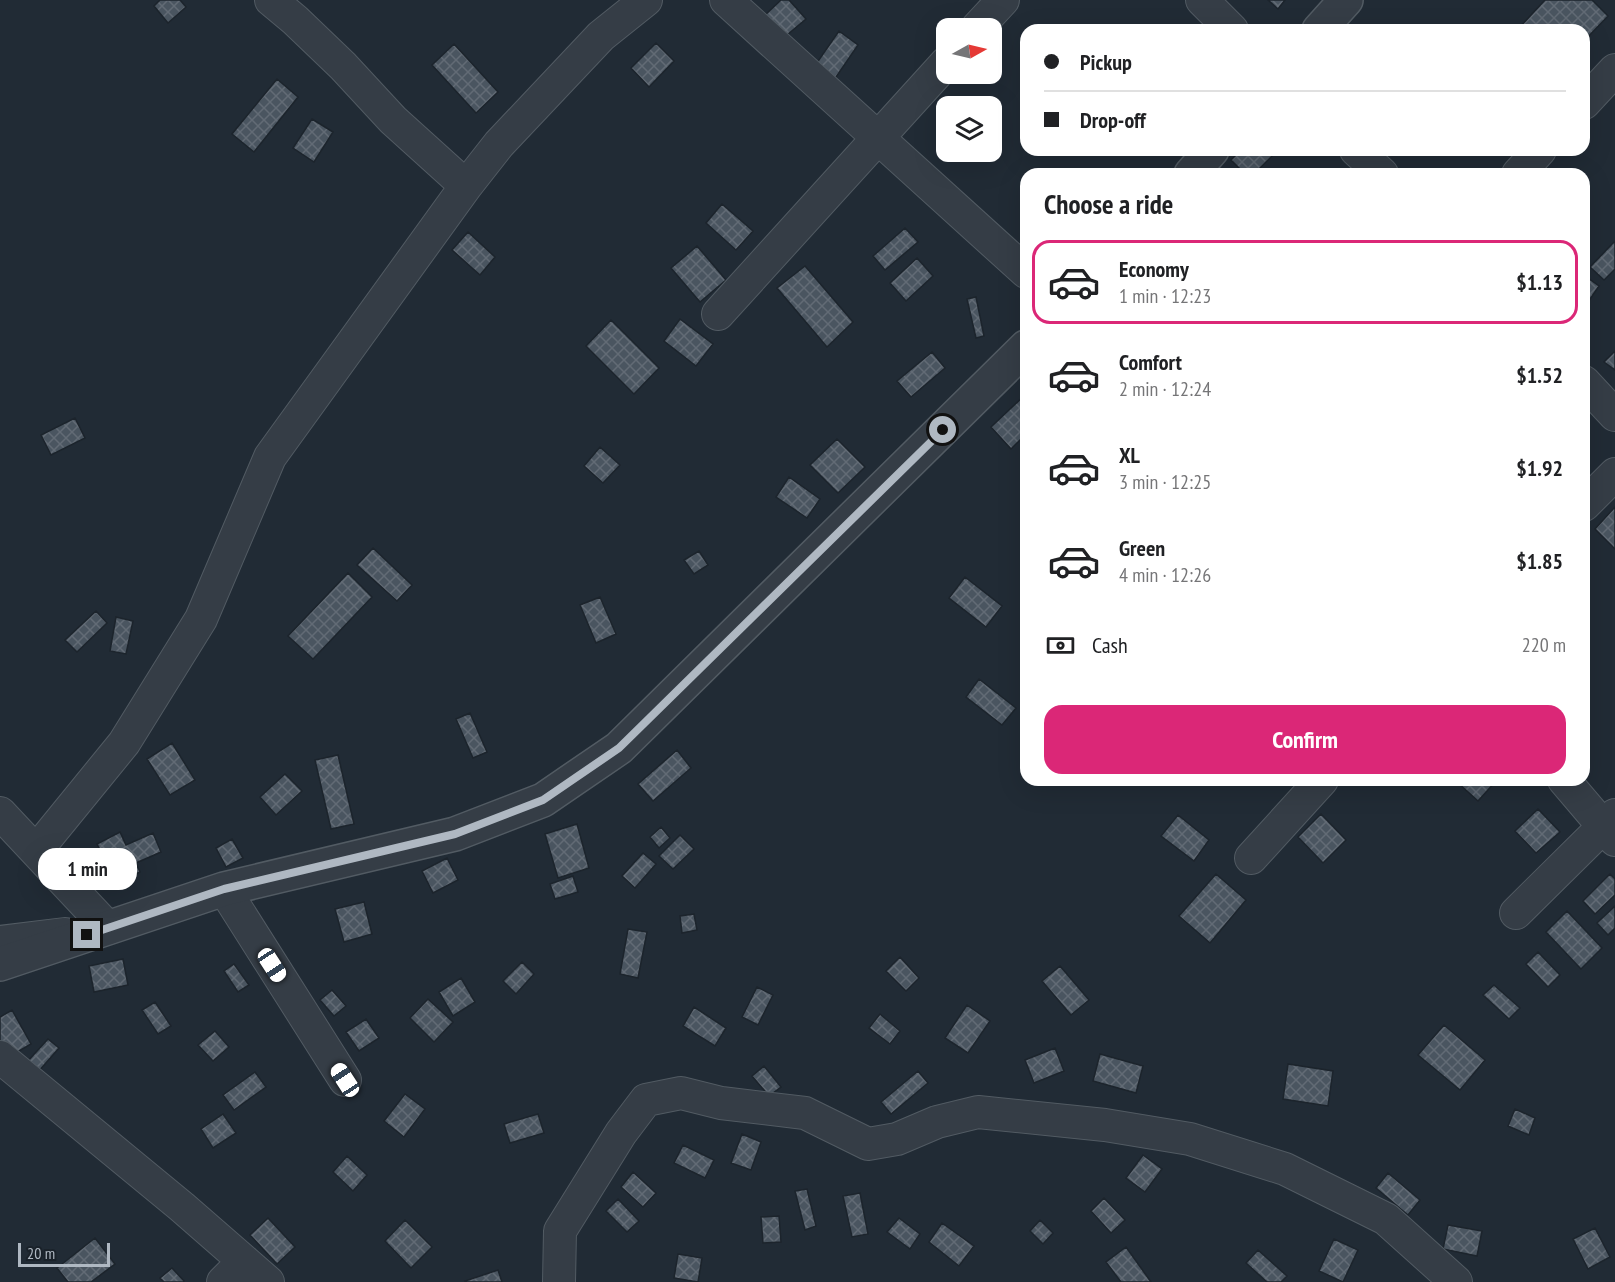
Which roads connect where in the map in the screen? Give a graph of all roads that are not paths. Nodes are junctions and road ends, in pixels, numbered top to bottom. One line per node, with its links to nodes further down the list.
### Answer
1 (271, 0): 7 (street)
2 (646, 0): 21 (street)
3 (726, 0): 14 (street)
4 (1003, 0): 8 (street)
5 (1202, 0): 9 (street)
6 (1346, 0): 10 (street)
7 (303, 10): 21 (street)
8 (986, 18)
9 (1226, 24)
10 (1324, 24)
11 (1615, 70): 13 (street)
12 (936, 74): 14 (street)
13 (1590, 97)
14 (879, 137): 22 (street); 23 (street)
15 (1207, 156): 18 (street)
16 (1362, 156): 19 (street)
17 (1534, 156): 20 (street)
18 (1196, 168)
19 (1376, 168)
20 (1524, 168)
21 (466, 186): 33 (street)
22 (1020, 266)
23 (718, 314)
24 (1020, 353): 35 (street)
25 (1590, 388): 26 (street)
26 (1615, 415)
27 (1615, 474): 28 (street)
28 (1590, 499)
29 (1317, 786): 34 (street)
30 (1570, 786): 32 (street)
31 (0, 813): 33 (street)
32 (1611, 828): 36 (street)
33 (36, 851): 37 (street)
34 (1251, 858)
35 (224, 889): 37 (street); 41 (street)
36 (1516, 913)
37 (108, 928): 38 (street); 39 (street)
38 (0, 942)
39 (0, 964)
40 (0, 1057): 42 (street)
41 (345, 1080)
42 (233, 1271): 43 (street)
43 (268, 1282)
44 (559, 1282): 45 (street)
45 (1456, 1282)

